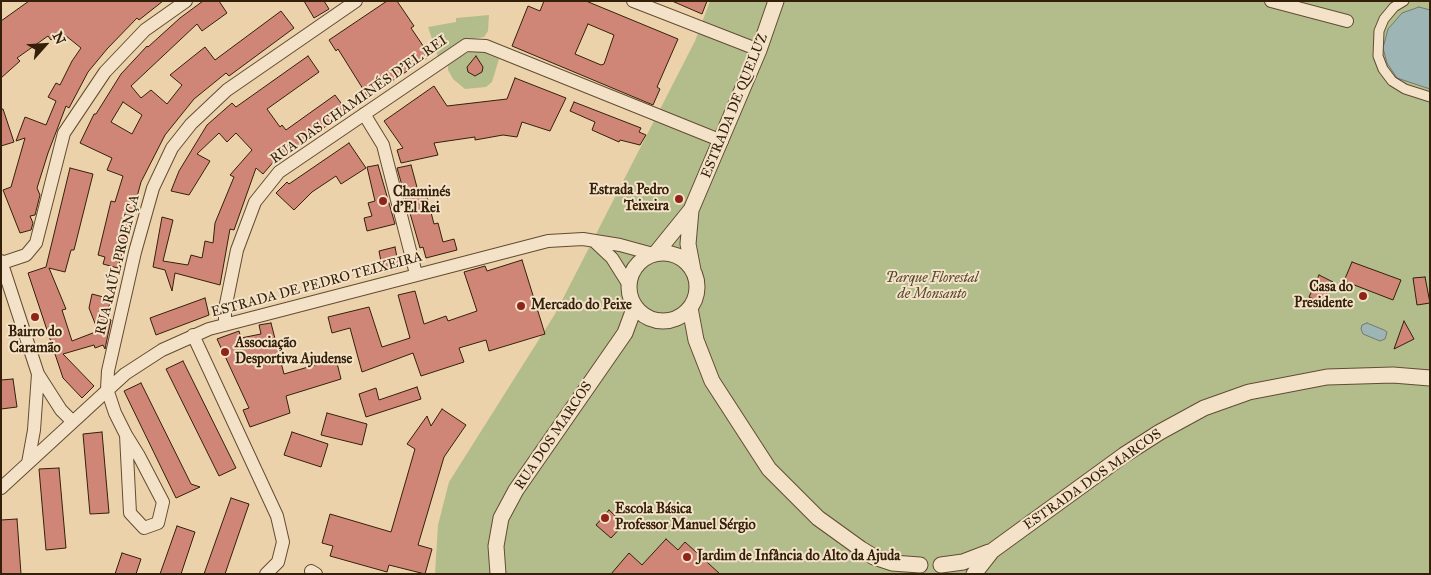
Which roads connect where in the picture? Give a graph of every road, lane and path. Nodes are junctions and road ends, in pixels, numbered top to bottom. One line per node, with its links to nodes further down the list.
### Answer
1 (186, 1): 15 (street)
2 (356, 1): 25 (street, RUA RAÚL PROENÇA)
3 (633, 1): 8 (street)
4 (776, 1): 8 (street, ESTRADA DE QUELUZ)
5 (1271, 1): 7 (street)
6 (1404, 1): 9 (street)
7 (1347, 22)
8 (759, 50): 11 (street, ESTRADA DE QUELUZ)
9 (1430, 97)
10 (364, 114): 11 (street, RUA DAS CHAMINÉS D'EL REI); 17 (street); 21 (street, RUA DAS CHAMINÉS D'EL REI)
11 (722, 141): 12 (street, ESTRADA DE QUELUZ)
12 (691, 210): 14 (street, ESTRADA DE QUELUZ); 16 (street, ESTRADA DE QUELUZ)
13 (595, 242): 14 (street, ESTRADA DE PEDRO TEIXEIRA); 17 (street, ESTRADA DE PEDRO TEIXEIRA); 18 (street)
14 (654, 254): 16 (street); 18 (street)
15 (2, 262): 23 (street)
16 (693, 270): 20 (street)
17 (416, 274): 21 (street, ESTRADA DE PEDRO TEIXEIRA)
18 (629, 285): 19 (street)
19 (635, 306): 20 (street); 34 (street, RUA DOS MARCOS)
20 (690, 308): 31 (street)
21 (225, 325): 22 (street, ESTRADA DE PEDRO TEIXEIRA)
22 (193, 335): 25 (street, ESTRADA DE PEDRO TEIXEIRA); 33 (street)
23 (38, 374): 26 (street); 28 (street)
24 (1430, 378): 30 (street, ESTRADA DOS MARCOS)
25 (107, 389): 26 (street, ESTRADA DE PEDRO TEIXEIRA); 27 (street)
26 (72, 421): 28 (street)
27 (126, 435): 27 (street)
28 (28, 463): 29 (street)
29 (1, 488)
30 (996, 549): 32 (street, ESTRADA DOS MARCOS); 37 (street, ESTRADA DOS MARCOS)
31 (920, 565): 32 (street, ESTRADA DOS MARCOS); 35 (street)
32 (941, 565): 36 (street)
33 (266, 574)
34 (498, 574)
35 (907, 574)
36 (955, 574)
37 (974, 574)

